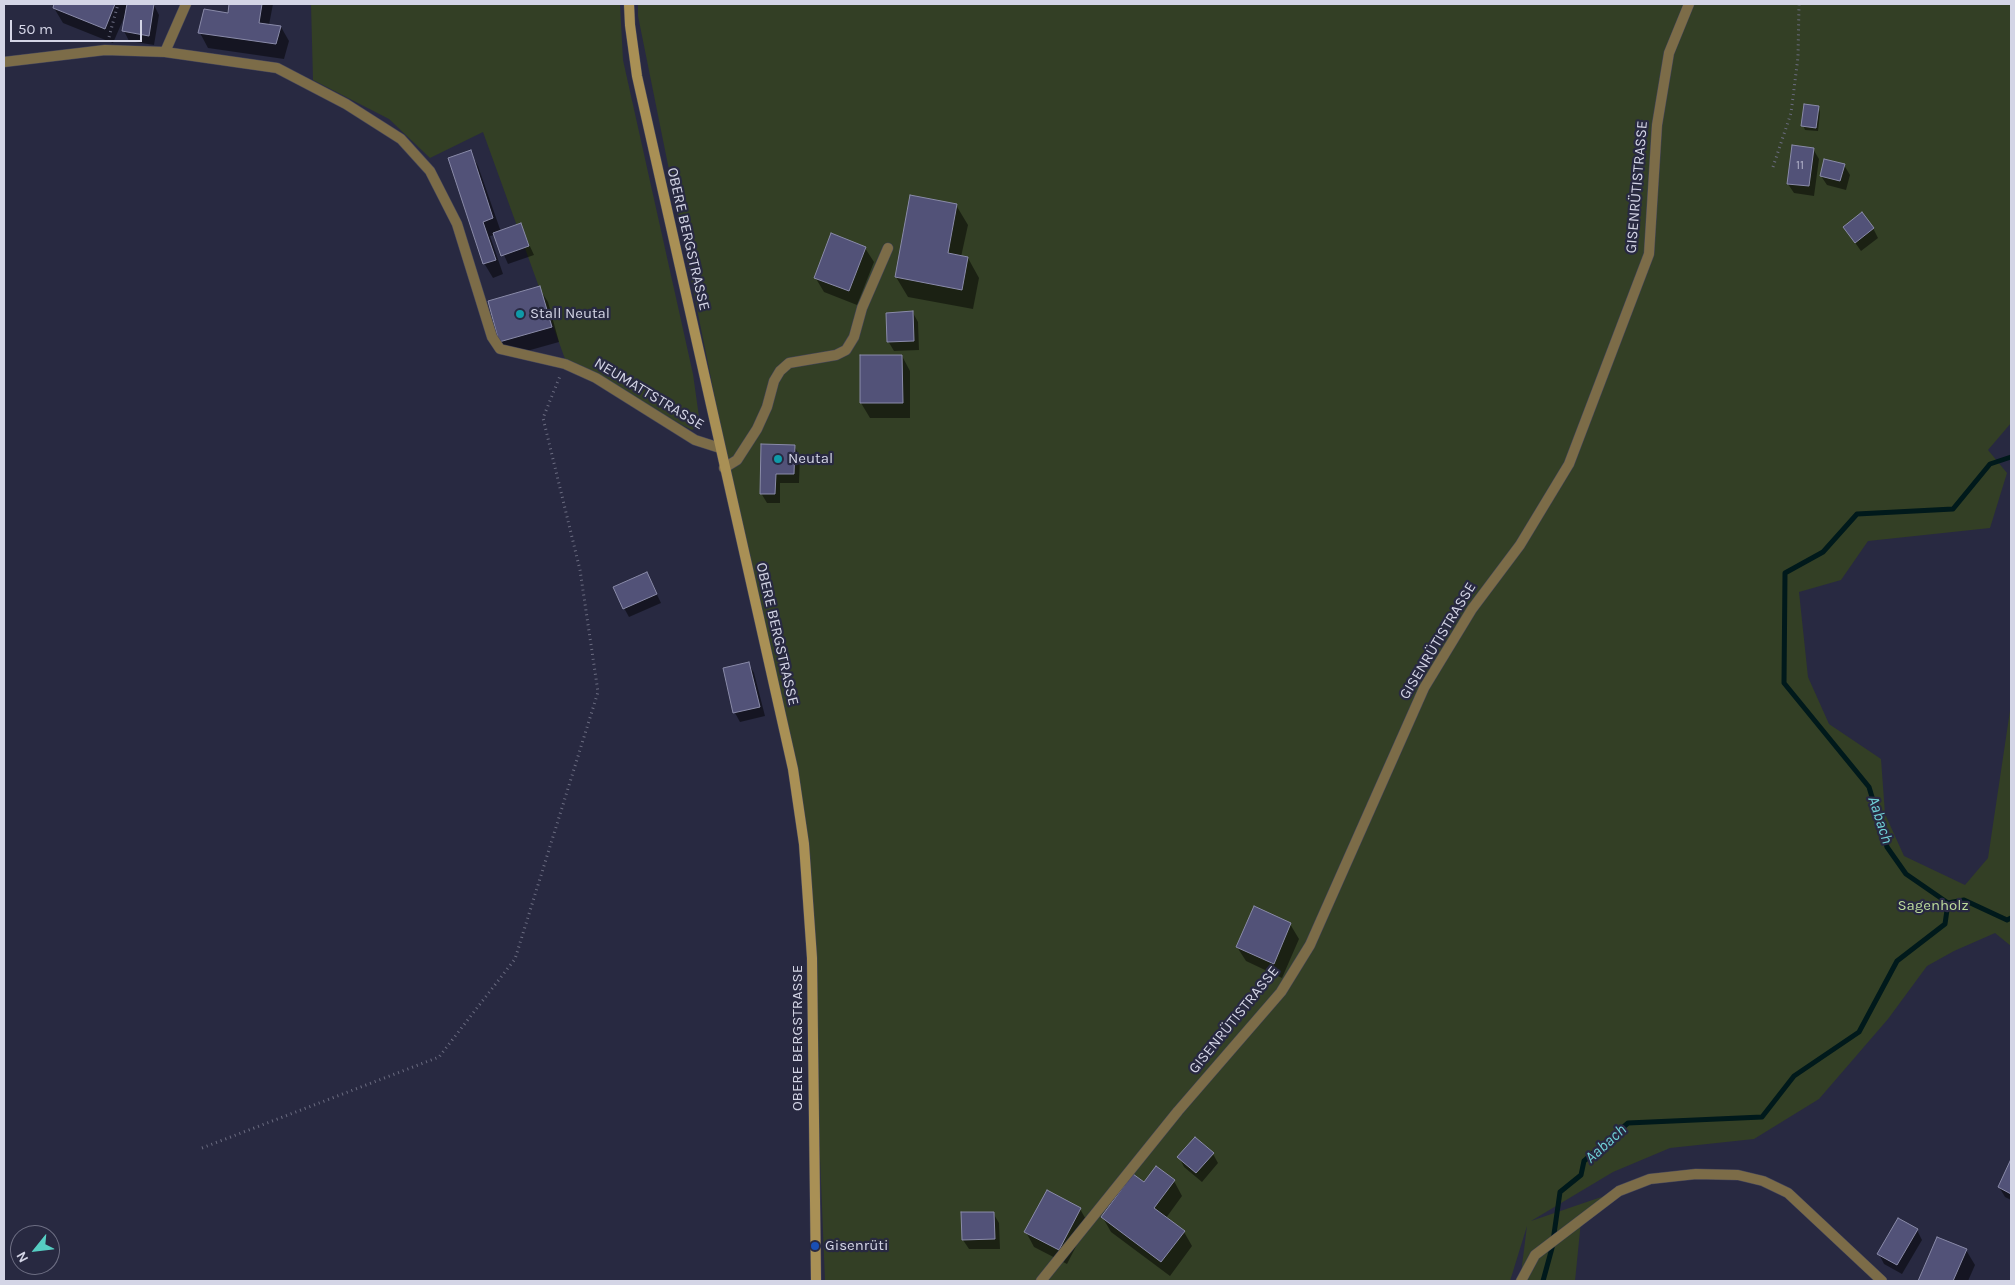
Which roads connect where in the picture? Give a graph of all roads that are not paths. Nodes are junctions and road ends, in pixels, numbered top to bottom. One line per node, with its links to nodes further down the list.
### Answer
1 (186, 4): 4 (street)
2 (629, 4): 7 (main road, OBERE BERGSTRASSE)
3 (1689, 4): 10 (street, GISENRÜTISTRASSE)
4 (165, 52): 5 (street, NEUMATTSTRASSE); 7 (street, NEUMATTSTRASSE)
5 (4, 62)
6 (888, 248): 8 (street)
7 (720, 448): 8 (main road, OBERE BERGSTRASSE)
8 (724, 468): 9 (main road, OBERE BERGSTRASSE)
9 (816, 1281)
10 (1041, 1281)
11 (1522, 1281): 12 (street)
12 (1882, 1281)

